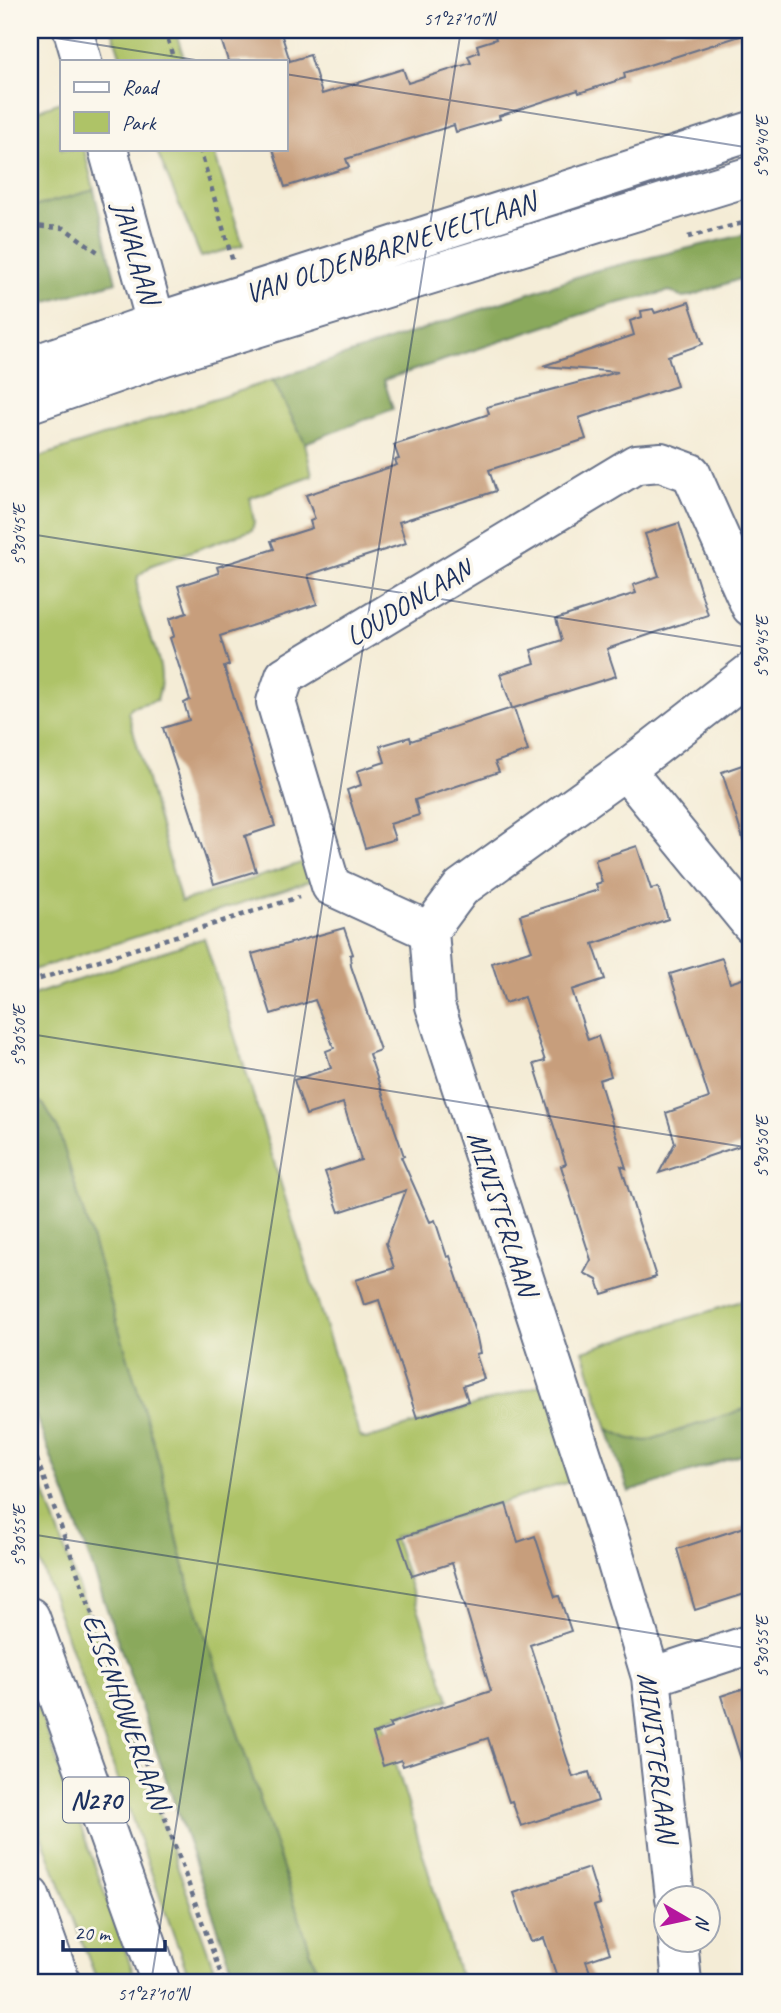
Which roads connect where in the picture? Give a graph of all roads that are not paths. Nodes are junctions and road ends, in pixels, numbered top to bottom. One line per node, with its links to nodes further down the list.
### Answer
1 (72, 30): 2 (street)
2 (82, 60)
3 (751, 131): 6 (street, VAN OLDENBARNEVELTLAAN)
4 (108, 150): 6 (street, JAVALAAN)
5 (751, 176): 6 (street, VAN OLDENBARNEVELTLAAN)
6 (157, 322): 7 (street, VAN OLDENBARNEVELTLAAN); 8 (street, VAN OLDENBARNEVELTLAAN)
7 (30, 366)
8 (30, 403)
9 (751, 607): 13 (street, LOUDONLAAN)
10 (751, 672): 11 (street)
11 (625, 770): 12 (street); 13 (street)
12 (751, 924)
13 (429, 931): 16 (street, MINISTERLAAN)
14 (30, 1617): 21 (street, N270)
15 (751, 1644): 16 (street)
16 (651, 1677): 17 (street, MINISTERLAAN)
17 (673, 1884)
18 (30, 1896): 20 (street)
19 (679, 1954): 22 (street)
20 (61, 1983)
21 (162, 1983)
22 (682, 1983)

